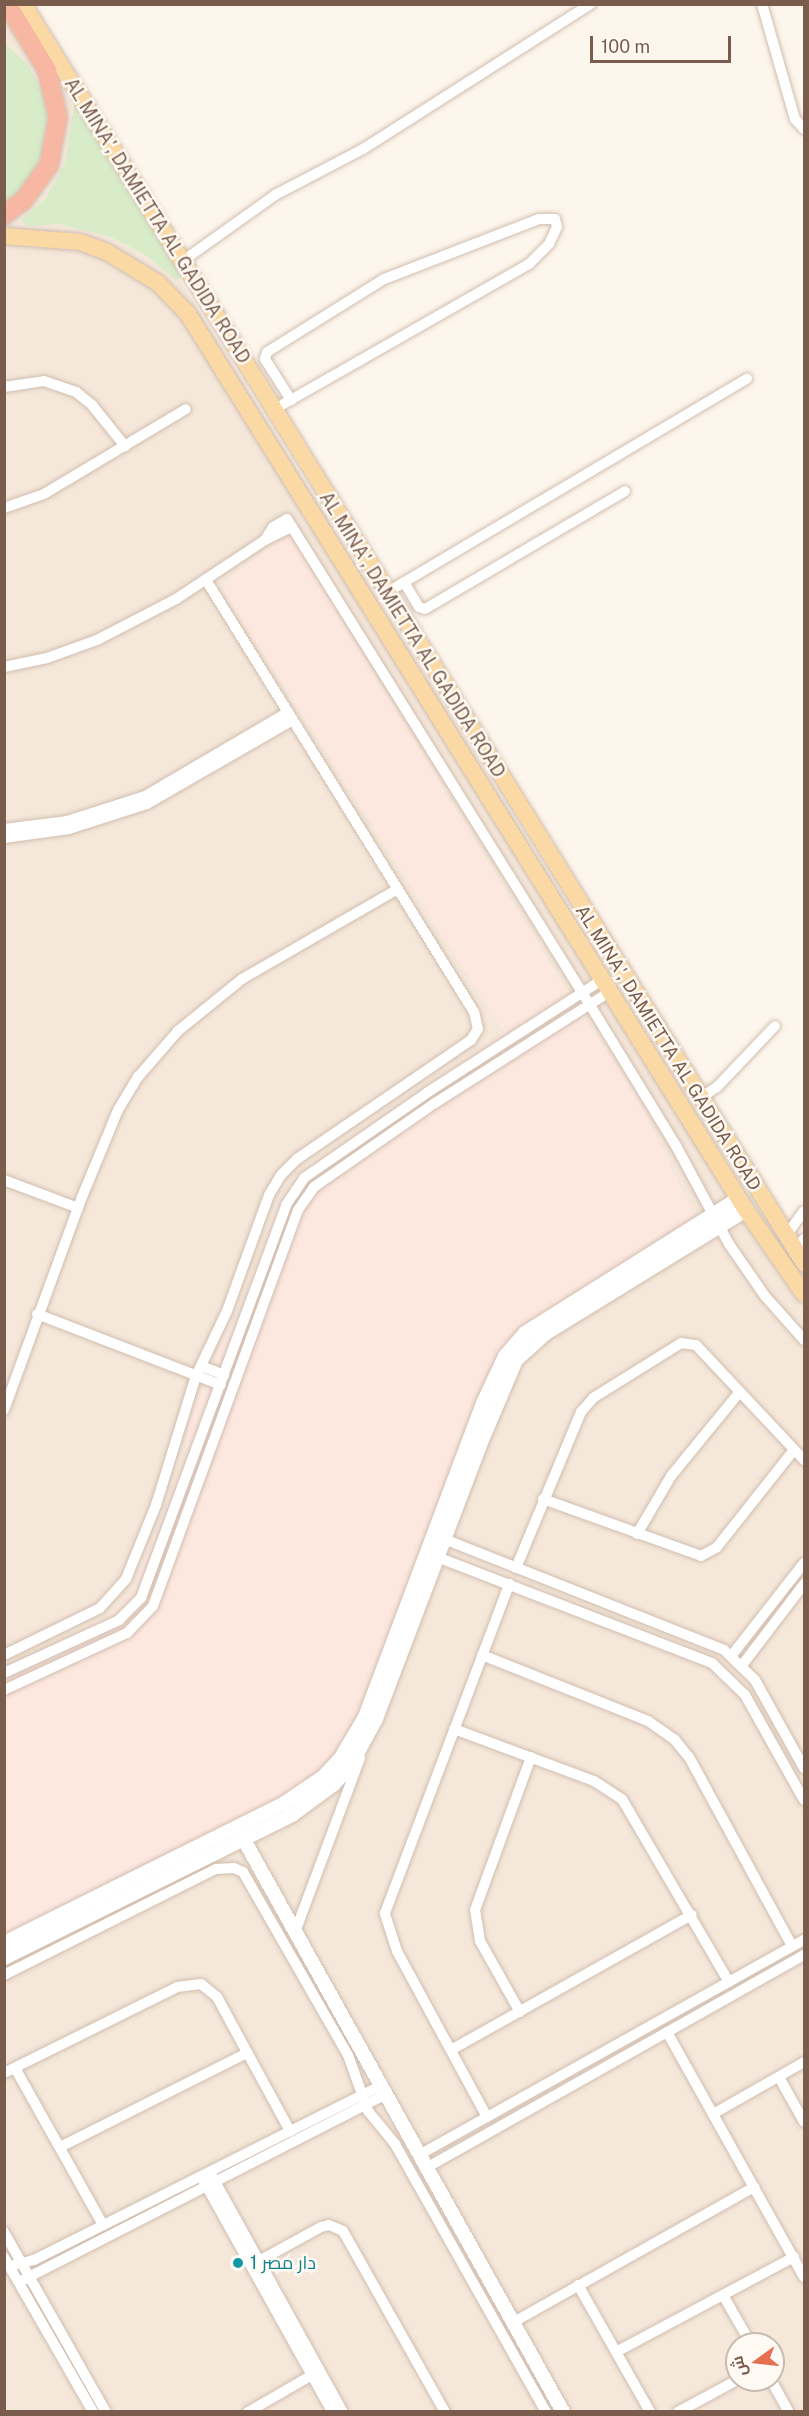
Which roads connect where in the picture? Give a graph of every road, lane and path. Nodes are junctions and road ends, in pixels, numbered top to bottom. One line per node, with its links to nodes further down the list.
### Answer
1 (7, 4): 5 (highway)
2 (23, 4): 9 (main road, AL MINA', DAMIETTA AL GADIDA ROAD)
3 (591, 4): 9 (street)
4 (762, 4): 6 (street)
5 (13, 28): 7 (highway)
6 (804, 129)
7 (4, 215)
8 (4, 236): 26 (main road, AL MINA', DAMIETTA AL GADIDA ROAD)
9 (184, 260): 14 (main road, AL MINA', DAMIETTA AL GADIDA ROAD)
10 (747, 379): 19 (street)
11 (4, 387): 15 (street)
12 (291, 399): 12 (street); 14 (street)
13 (186, 409): 15 (street)
14 (273, 410): 20 (main road, AL MINA', DAMIETTA AL GADIDA ROAD)
15 (125, 446): 17 (street)
16 (625, 491): 19 (street)
17 (4, 508)
18 (206, 580): 21 (street); 22 (street); 31 (street)
19 (404, 582): 20 (street)
20 (387, 593): 25 (main road, AL MINA', DAMIETTA AL GADIDA ROAD)
21 (4, 667)
22 (291, 716): 23 (street); 24 (street); 28 (street)
23 (4, 829)
24 (4, 838)
25 (558, 870): 26 (main road); 27 (main road, AL MINA', DAMIETTA AL GADIDA ROAD)
26 (540, 880): 29 (main road, AL MINA', DAMIETTA AL GADIDA ROAD)
27 (568, 885): 29 (main road); 34 (main road, AL MINA', DAMIETTA AL GADIDA ROAD)
28 (398, 889): 37 (street); 44 (street)
29 (550, 897): 30 (main road, AL MINA', DAMIETTA AL GADIDA ROAD)
30 (606, 986): 31 (street); 32 (street); 36 (main road, AL MINA', DAMIETTA AL GADIDA ROAD)
31 (583, 993): 32 (street); 45 (street)
32 (590, 1005): 39 (street); 64 (street)
33 (775, 1026): 34 (street)
34 (700, 1098): 40 (main road, AL MINA', DAMIETTA AL GADIDA ROAD)
35 (4, 1180): 37 (street)
36 (742, 1205): 39 (street); 41 (main road, AL MINA', DAMIETTA AL GADIDA ROAD)
37 (78, 1208): 42 (street)
38 (804, 1211): 40 (street)
39 (716, 1220): 43 (street); 50 (street)
40 (797, 1247)
41 (804, 1294)
42 (38, 1314): 44 (street); 47 (street)
43 (804, 1340)
44 (199, 1371): 45 (street); 59 (street)
45 (223, 1380): 63 (street)
46 (739, 1394): 48 (street); 51 (street); 52 (street)
47 (4, 1410)
48 (794, 1450): 49 (street); 52 (street)
49 (804, 1460)
50 (459, 1483): 53 (street); 70 (street)
51 (543, 1499): 52 (street); 56 (street)
52 (637, 1534)
53 (444, 1539): 54 (street); 56 (street)
54 (436, 1557): 57 (street); 66 (street)
55 (804, 1563): 61 (street)
56 (516, 1568): 61 (street)
57 (509, 1584): 60 (street); 69 (street)
58 (804, 1584): 62 (street)
59 (4, 1655)
60 (482, 1655): 65 (street); 75 (street)
61 (732, 1655): 62 (street)
62 (743, 1664): 68 (street)
63 (4, 1673)
64 (4, 1690)
65 (454, 1728): 67 (street); 82 (street)
66 (365, 1743): 70 (street); 72 (street)
67 (531, 1757): 71 (street); 80 (street)
68 (804, 1768)
69 (804, 1800)
70 (240, 1833): 72 (street); 74 (street); 76 (street)
71 (692, 1916): 79 (street); 80 (street)
72 (295, 1932): 88 (street)
73 (804, 1940): 75 (street)
74 (4, 1943)
75 (792, 1947): 79 (street)
76 (4, 1958)
77 (803, 1959): 81 (street)
78 (4, 1976): 89 (street)
79 (729, 1982): 91 (street)
80 (520, 2012): 82 (street)
81 (667, 2032): 90 (street); 95 (street)
82 (451, 2050): 91 (street)
83 (247, 2053): 85 (street); 93 (street); 94 (street)
84 (804, 2062): 87 (street)
85 (15, 2068): 86 (street); 94 (street)
86 (4, 2073)
87 (779, 2077): 90 (street); 92 (street)
88 (383, 2091): 89 (street); 95 (street)
89 (363, 2100): 93 (street); 96 (street); 121 (street)
90 (713, 2114): 97 (street)
91 (487, 2117): 95 (street)
92 (804, 2122)
93 (290, 2131): 96 (street)
94 (60, 2147): 98 (street)
95 (422, 2162): 109 (street)
96 (207, 2178): 98 (street); 103 (street); 104 (street); 112 (street)
97 (754, 2187): 100 (street); 107 (street)
98 (103, 2225): 102 (street)
99 (4, 2232): 102 (street)
100 (794, 2258): 105 (street); 108 (street)
101 (7, 2261): 102 (street); 106 (street)
102 (21, 2261): 104 (street)
103 (259, 2261): 119 (street); 120 (street)
104 (30, 2277): 106 (street); 116 (street)
105 (804, 2277)
106 (19, 2282): 115 (street)
107 (578, 2285): 109 (street); 111 (street)
108 (723, 2295): 110 (street); 111 (street)
109 (512, 2323): 122 (street)
110 (744, 2332)
111 (616, 2352): 123 (street)
112 (312, 2375): 117 (street); 118 (street)
113 (725, 2387): 124 (street)
114 (778, 2392): 125 (street)
115 (93, 2412)
116 (106, 2412)
117 (248, 2412)
118 (332, 2412)
119 (344, 2412)
120 (445, 2412)
121 (546, 2412)
122 (563, 2412)
123 (650, 2412)
124 (678, 2412)
125 (789, 2412)

